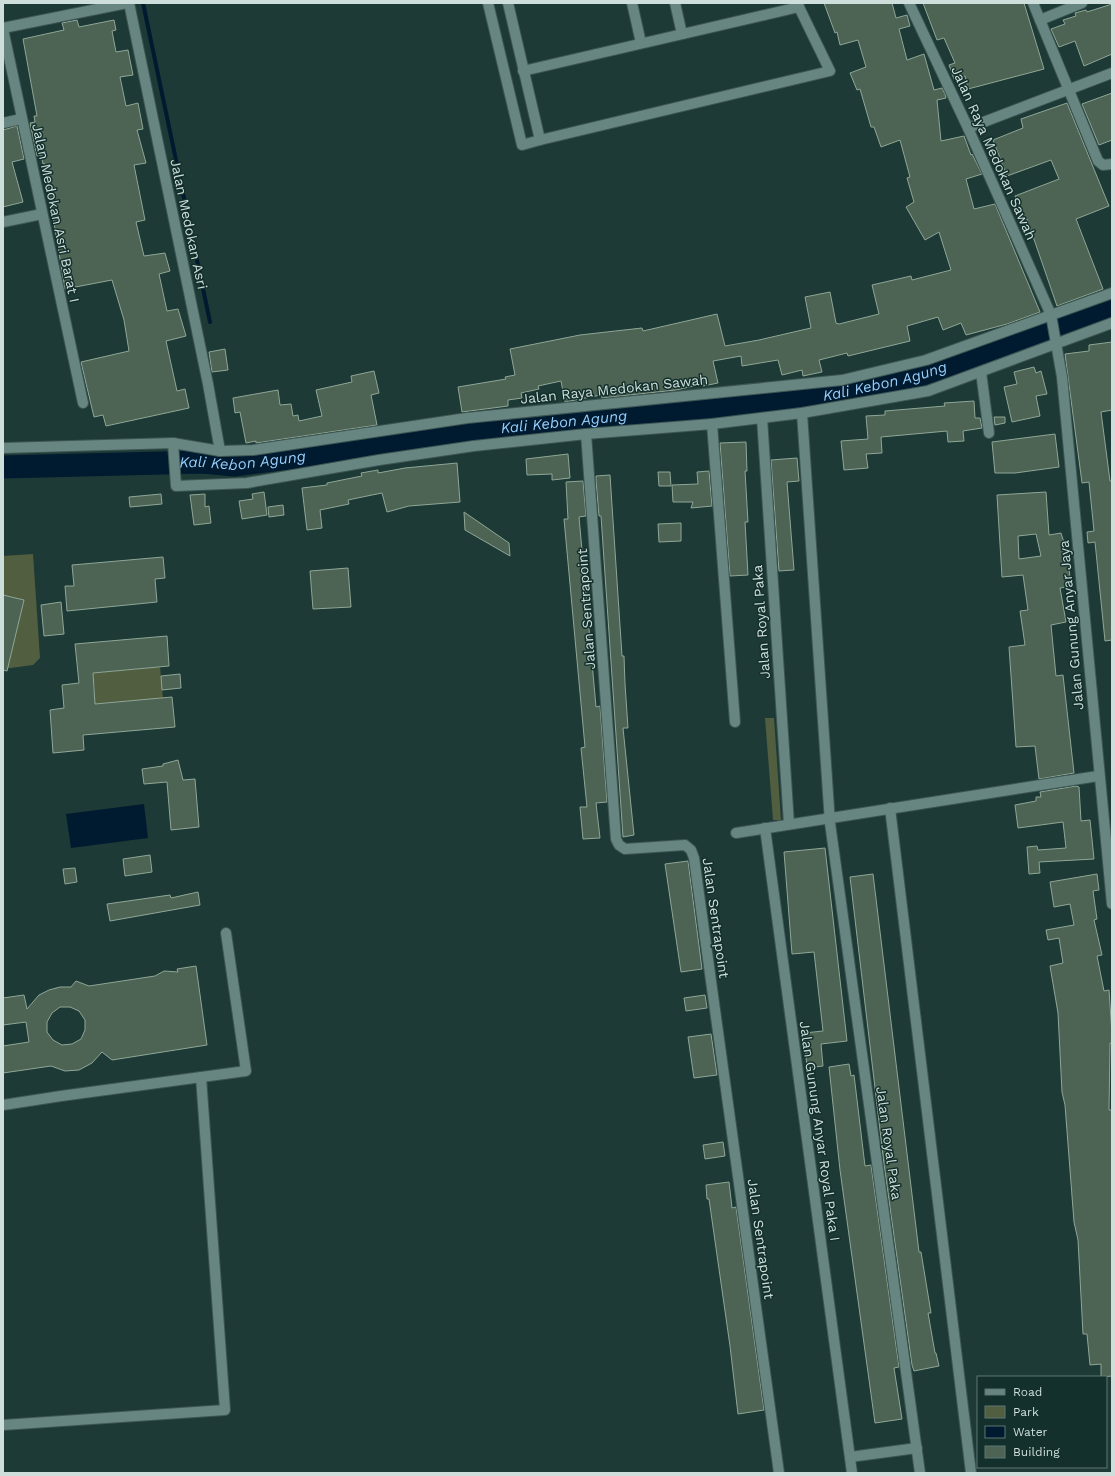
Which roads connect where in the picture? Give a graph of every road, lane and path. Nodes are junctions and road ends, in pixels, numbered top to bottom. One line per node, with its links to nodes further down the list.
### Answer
1 (128, 3): 11 (street); 37 (street, Jalan Medokan Asri)
2 (488, 3): 20 (street)
3 (508, 3): 14 (street)
4 (632, 3): 13 (street)
5 (674, 3): 12 (street)
6 (909, 3): 19 (street, Jalan Raya Medokan Sawah)
7 (1033, 3): 10 (street)
8 (1082, 3): 10 (street)
9 (798, 5): 12 (street); 20 (street)
10 (1040, 20): 16 (street)
11 (3, 28): 17 (street, Jalan Medokan Asri Barat I)
12 (682, 34): 13 (street)
13 (641, 43): 14 (street)
14 (523, 71): 20 (street)
15 (1112, 73): 16 (street)
16 (1068, 90): 19 (street); 21 (street)
17 (21, 119): 18 (street); 22 (street, Jalan Medokan Asri Barat I)
18 (3, 123)
19 (968, 128): 25 (street, Jalan Raya Medokan Sawah)
20 (540, 140)
21 (1112, 164)
22 (42, 214): 23 (street); 29 (street, Jalan Medokan Asri Barat I)
23 (3, 222)
24 (1112, 293): 25 (street, Jalan Raya Medokan Sawah)
25 (1052, 317): 27 (street, Jalan Gunung Anyar Jaya); 37 (street, Jalan Raya Medokan Sawah)
26 (1112, 323): 27 (street)
27 (1056, 339): 28 (street); 39 (street, Jalan Gunung Anyar Jaya)
28 (981, 372): 30 (street); 33 (street)
29 (83, 403)
30 (802, 413): 31 (street); 41 (street, Jalan Royal Paka)
31 (762, 418): 32 (street); 42 (street, Jalan Royal Paka)
32 (712, 424): 34 (street); 38 (street)
33 (989, 433)
34 (586, 434): 36 (street); 54 (street, Jalan Sentrapoint)
35 (3, 448): 36 (street, Jalan Raya Medokan Sawah)
36 (173, 448): 37 (street, Jalan Raya Medokan Sawah)
37 (220, 451)
38 (735, 722)
39 (1098, 776): 40 (street); 45 (street, Jalan Gunung Anyar Jaya)
40 (890, 808): 41 (street); 57 (street)
41 (830, 817): 42 (street); 53 (street, Jalan Royal Paka)
42 (789, 824): 43 (street)
43 (765, 828): 44 (street); 52 (street, Jalan Gunung Anyar Royal Paka I)
44 (736, 833)
45 (1109, 836): 46 (street, Jalan Gunung Anyar Jaya)
46 (1109, 848): 47 (street, Jalan Gunung Anyar Jaya)
47 (1112, 904)
48 (226, 934): 49 (street)
49 (201, 1077): 50 (street); 51 (street)
50 (3, 1105)
51 (3, 1425)
52 (849, 1447): 53 (street); 55 (street, Jalan Gunung Anyar Royal Paka I)
53 (917, 1448): 56 (street, Jalan Royal Paka)
54 (780, 1473)
55 (852, 1473)
56 (920, 1473)
57 (971, 1473)

